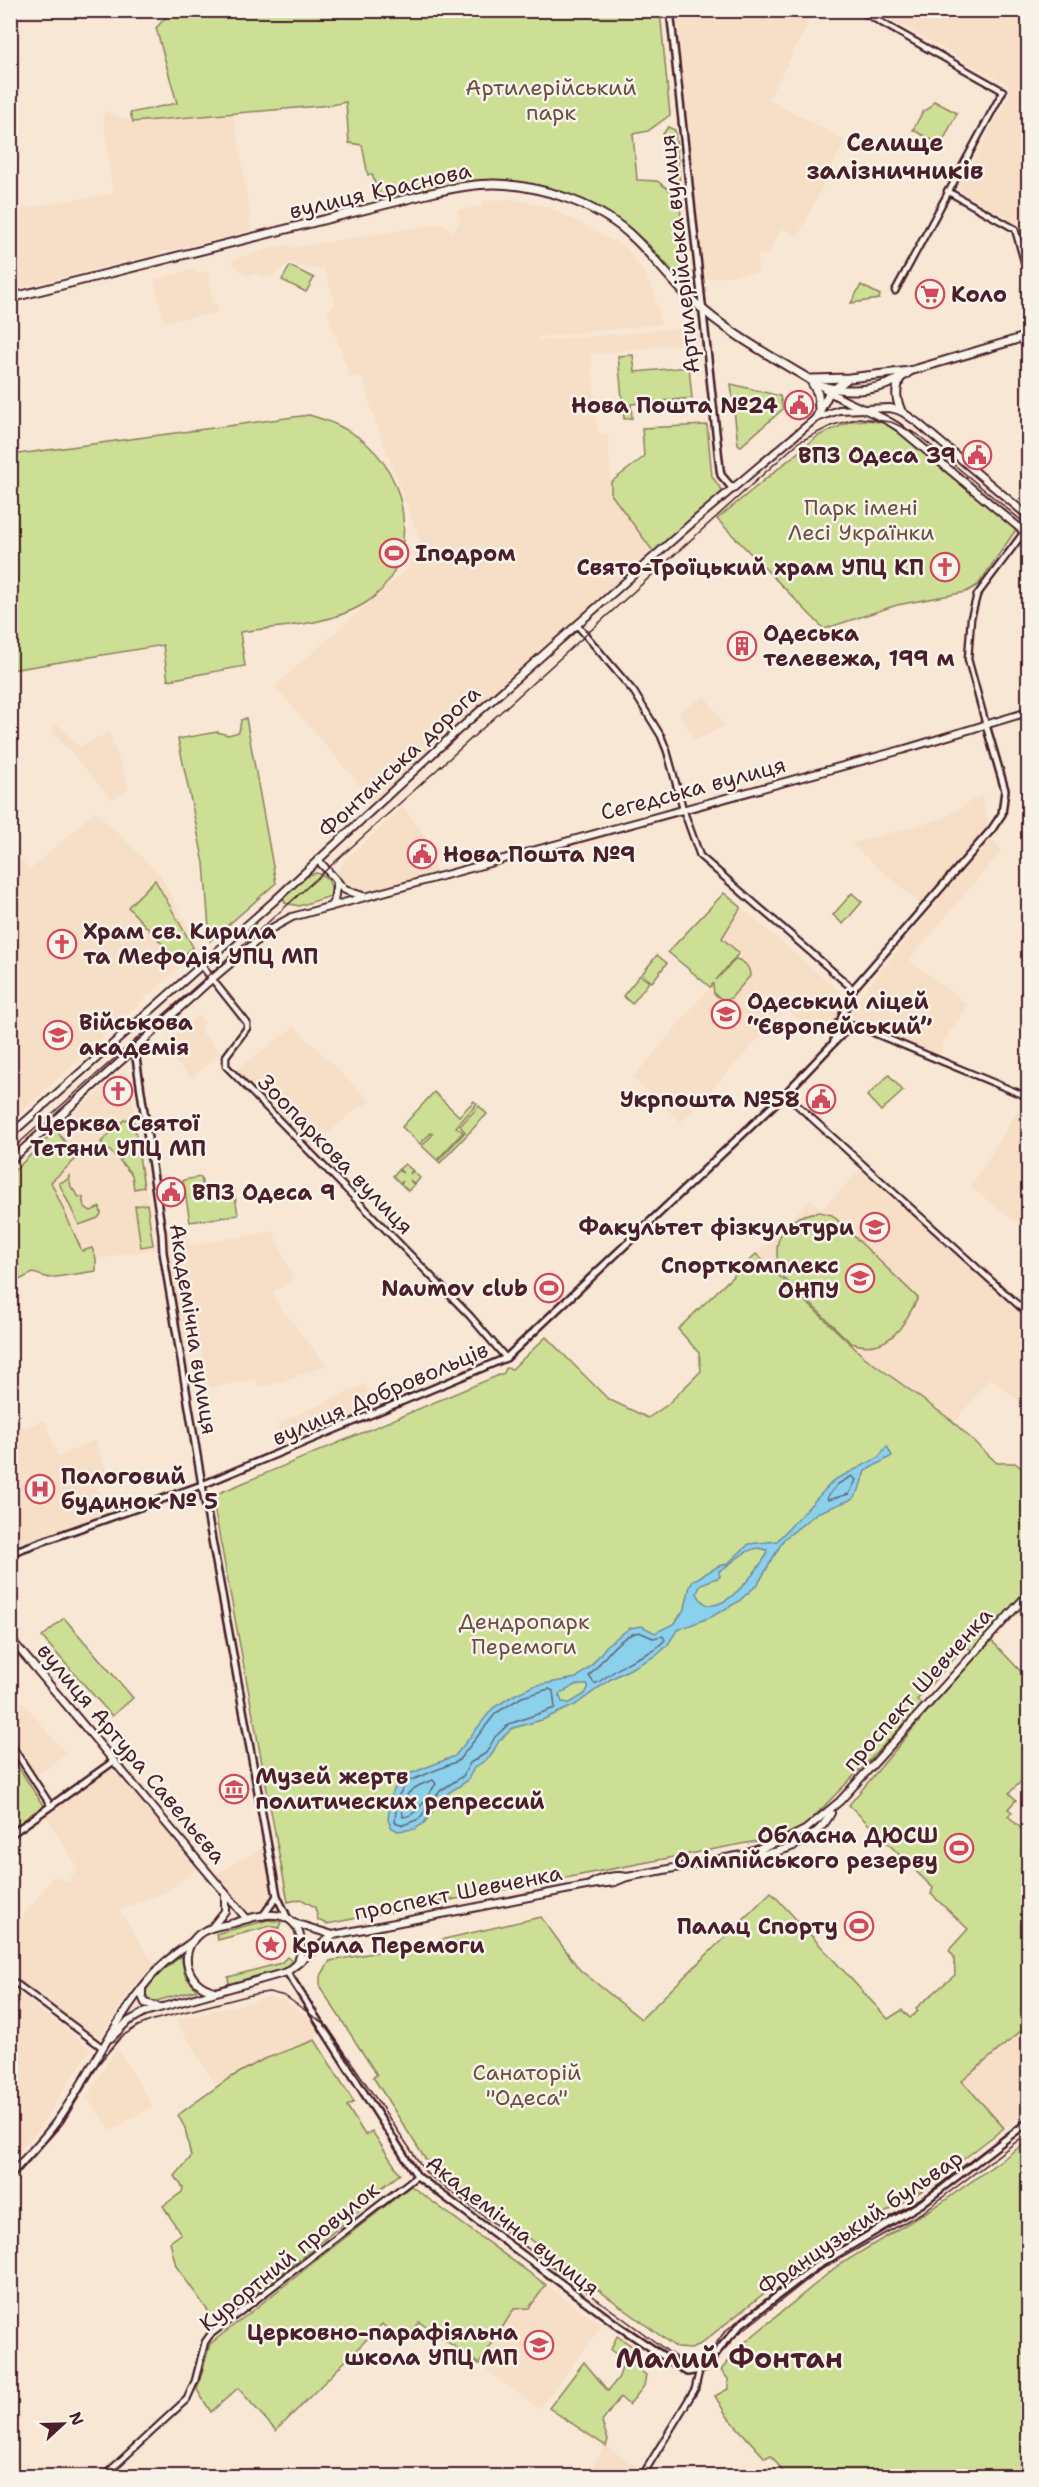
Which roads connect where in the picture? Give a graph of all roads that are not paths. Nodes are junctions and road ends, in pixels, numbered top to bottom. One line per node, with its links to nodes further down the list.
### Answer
1 (670, 10): 7 (street, Артилерійська вулиця)
2 (859, 10): 3 (street)
3 (947, 191): 4 (street); 5 (street)
4 (1029, 275)
5 (895, 291)
6 (10, 298): 7 (main road, вулиця Краснова)
7 (702, 309): 12 (main road, вулиця Краснова); 18 (street, Артилерійська вулиця)
8 (1029, 336): 9 (main road)
9 (909, 371): 10 (main road); 11 (main road)
10 (849, 378): 12 (main road); 13 (main road)
11 (900, 378): 13 (main road, вулиця Краснова); 15 (main road)
12 (809, 379): 13 (main road, вулиця Краснова); 16 (main road)
13 (831, 391): 14 (main road); 16 (main road)
14 (861, 409): 15 (main road); 16 (main road); 17 (main road)
15 (901, 411): 17 (main road); 19 (main road)
16 (817, 416): 18 (main road, Фонтанська дорога)
17 (896, 426): 20 (main road)
18 (734, 489): 21 (main road, Фонтанська дорога)
19 (1029, 516)
20 (1026, 533): 23 (street)
21 (577, 625): 24 (street); 25 (main road, Фонтанська дорога)
22 (1029, 712): 23 (main road, Сегедська вулиця)
23 (986, 725): 24 (main road, Сегедська вулиця); 31 (street, вулиця Добровольців)
24 (683, 809): 27 (main road, Сегедська вулиця); 31 (street)
25 (318, 860): 26 (main road); 29 (main road, Фонтанська дорога)
26 (337, 881): 27 (main road); 28 (main road)
27 (367, 897): 28 (main road, Сегедська вулиця)
28 (330, 908): 30 (main road, Сегедська вулиця)
29 (201, 965): 30 (street, Зоопаркова вулиця); 37 (main road, Фонтанська дорога)
30 (213, 978): 34 (main road); 40 (street, Зоопаркова вулиця)
31 (853, 988): 32 (street, вулиця Добровольців)
32 (845, 1026): 33 (street, вулиця Добровольців); 33 (street, вулиця Добровольців); 36 (street)
33 (833, 1044): 35 (street, вулиця Добровольців)
34 (135, 1051): 38 (main road); 41 (street, Академічна вулиця)
35 (785, 1094): 39 (street); 40 (street, вулиця Добровольців)
36 (1029, 1097)
37 (10, 1136)
38 (10, 1161)
39 (1029, 1314)
40 (506, 1358): 41 (street, вулиця Добровольців)
41 (202, 1485): 42 (street, вулиця Добровольців); 50 (street, Академічна вулиця)
42 (10, 1553)
43 (1029, 1594): 55 (main road, проспект Шевченка)
44 (10, 1638): 46 (main road, вулиця Артура Савельєва)
45 (10, 1743): 47 (street)
46 (114, 1761): 47 (street); 49 (main road, вулиця Артура Савельєва)
47 (51, 1806): 48 (street)
48 (10, 1835)
49 (225, 1892): 52 (main road, вулиця Артура Савельєва); 54 (main road, вулиця Артура Савельєва)
50 (277, 1896): 51 (street); 53 (street, Академічна вулиця)
51 (263, 1916): 52 (main road, проспект Шевченка); 53 (main road, проспект Шевченка)
52 (248, 1919): 54 (main road, проспект Шевченка)
53 (290, 1921): 55 (main road, проспект Шевченка); 57 (main road)
54 (211, 1928): 56 (main road)
55 (333, 1935): 57 (main road, проспект Шевченка)
56 (193, 1941): 60 (main road); 61 (main road)
57 (296, 1967): 58 (main road, проспект Шевченка)
58 (287, 1972): 61 (main road, проспект Шевченка); 67 (street, Академічна вулиця)
59 (10, 1979): 64 (street)
60 (146, 1983): 62 (main road); 63 (main road)
61 (218, 1991): 62 (main road, проспект Шевченка)
62 (159, 2007): 63 (main road, проспект Шевченка)
63 (111, 2038): 64 (main road)
64 (103, 2048): 66 (main road)
65 (1029, 2122): 68 (street, Французький бульвар)
66 (10, 2175)
67 (417, 2176): 68 (street, Академічна вулиця); 69 (street, Курортний провулок)
68 (699, 2372): 70 (street, Французький бульвар)
69 (104, 2476)
70 (642, 2476)

